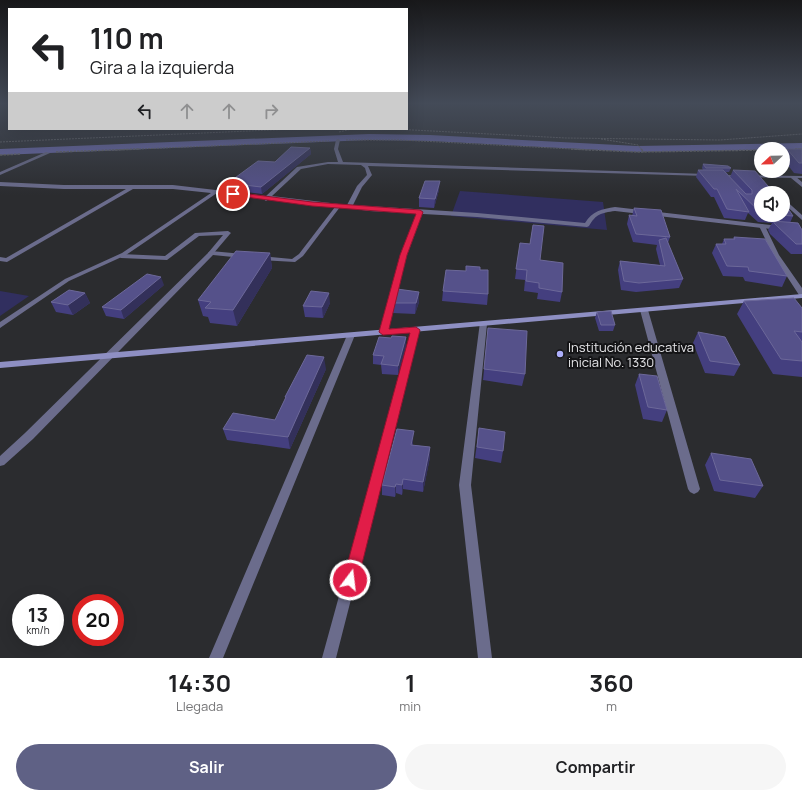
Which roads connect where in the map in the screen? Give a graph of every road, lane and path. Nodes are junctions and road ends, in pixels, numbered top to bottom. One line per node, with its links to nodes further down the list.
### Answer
1 (188, 134): 6 (path)
2 (498, 134): 4 (path)
3 (802, 134): 4 (path)
4 (593, 138): 11 (path)
5 (338, 140): 10 (path); 11 (path); 13 (street)
6 (0, 142)
7 (802, 149): 9 (path)
8 (754, 150): 11 (path)
9 (790, 150)
10 (48, 152): 12 (path); 15 (street)
11 (645, 152)
12 (0, 155)
13 (341, 163): 14 (street); 28 (street)
14 (358, 164): 16 (street); 30 (street)
15 (0, 174)
16 (724, 176): 17 (street); 22 (street)
17 (754, 176)
18 (790, 177): 19 (street)
19 (793, 177): 20 (street); 25 (street)
20 (802, 177)
21 (756, 178): 23 (street)
22 (728, 181)
23 (759, 181)
24 (0, 184): 26 (street)
25 (802, 185)
26 (133, 186): 27 (street); 38 (street)
27 (217, 191): 28 (street); 37 (street)
28 (266, 198): 29 (street)
29 (338, 206): 30 (street); 36 (street)
30 (349, 207): 32 (street)
31 (790, 207): 33 (street)
32 (420, 212): 34 (street); 44 (street)
33 (802, 218)
34 (762, 226): 35 (street); 39 (street)
35 (789, 228)
36 (211, 253): 37 (street); 46 (street)
37 (121, 256): 42 (street)
38 (0, 259)
39 (802, 295): 40 (main road)
40 (644, 310): 41 (main road); 49 (street)
41 (483, 324): 43 (main road); 52 (street)
42 (0, 326)
43 (416, 330): 44 (main road); 51 (street)
44 (383, 332): 45 (main road)
45 (351, 335): 46 (main road); 50 (street)
46 (109, 356): 47 (main road); 48 (street)
47 (0, 365)
48 (0, 462)
49 (694, 490)
50 (216, 658)
51 (329, 658)
52 (485, 658)

